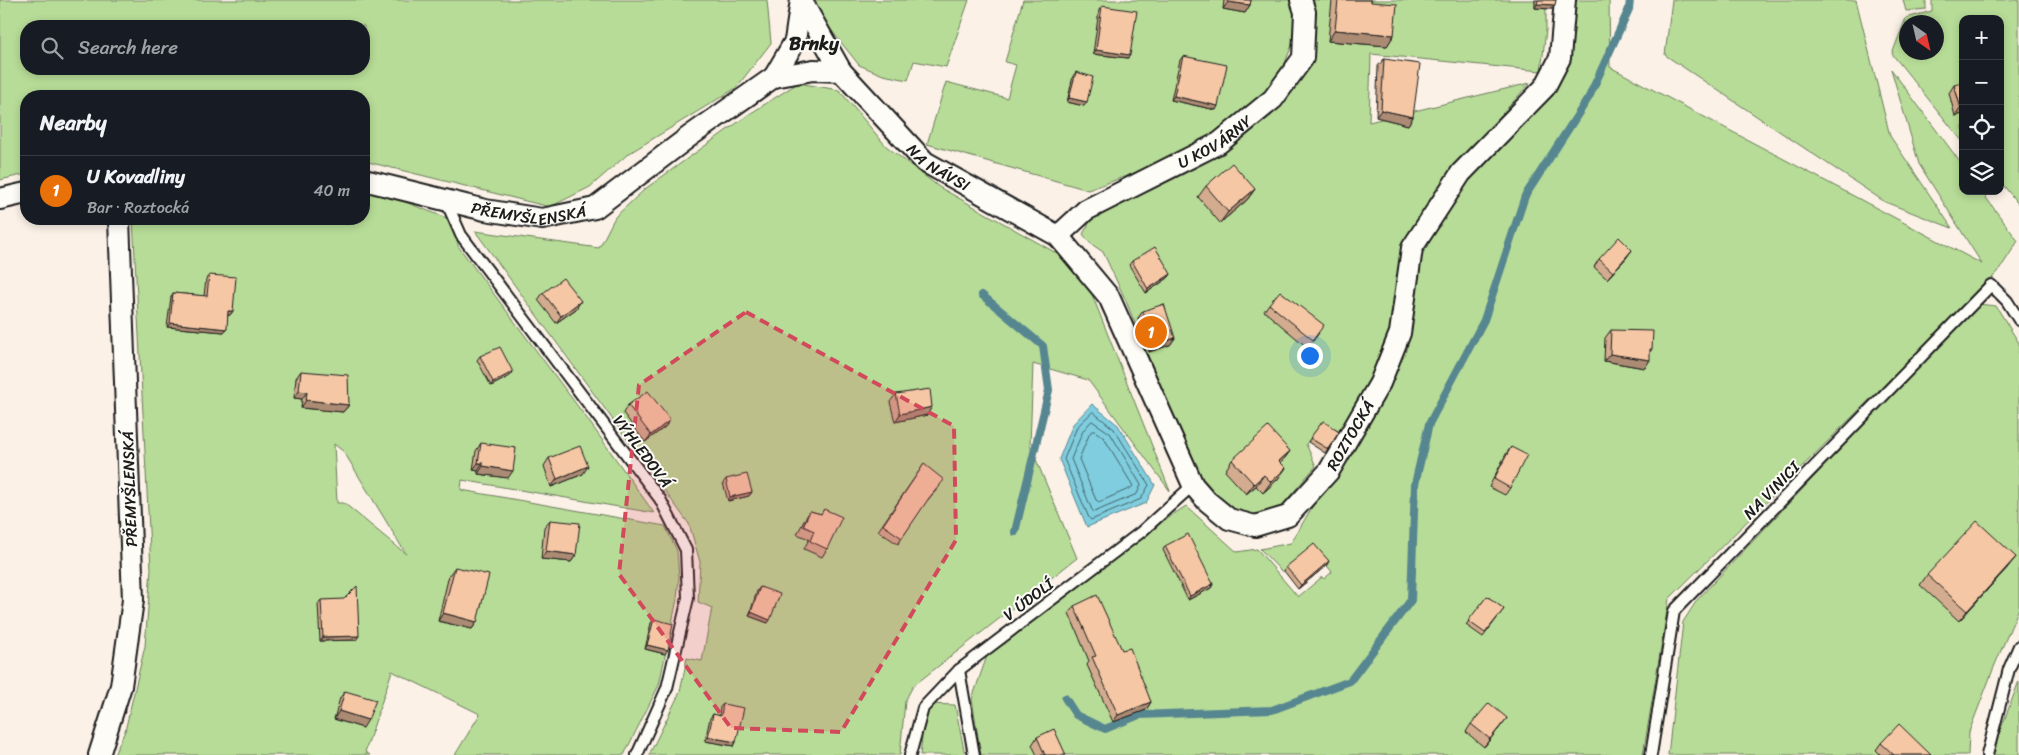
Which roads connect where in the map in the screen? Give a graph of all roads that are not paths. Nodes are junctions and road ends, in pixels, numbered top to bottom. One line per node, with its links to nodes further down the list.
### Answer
1 (801, 0): 4 (street, NA NÁVSI); 5 (street, NA NÁVSI)
2 (1301, 0): 11 (street, U KOVÁRNY)
3 (1565, 0): 13 (street, ROZTOCKÁ)
4 (841, 71): 5 (street); 11 (street, NA NÁVSI)
5 (774, 77): 9 (street, PŘEMYŠLENSKÁ)
6 (370, 181): 9 (street, PŘEMYŠLENSKÁ)
7 (20, 195): 8 (street)
8 (0, 199)
9 (446, 200): 17 (lane, VÝHLEDOVÁ)
10 (119, 225): 16 (street, PŘEMYŠLENSKÁ)
11 (1058, 236): 13 (street, ROZTOCKÁ)
12 (2019, 320): 20 (lane, NA VINICI)
13 (1193, 485): 15 (lane, V ÚDOLÍ)
14 (2019, 646): 21 (lane)
15 (959, 670): 18 (lane, V ÚDOLÍ); 19 (lane)
16 (99, 755)
17 (637, 755)
18 (910, 755)
19 (974, 755)
20 (1651, 755)
21 (1987, 755)

